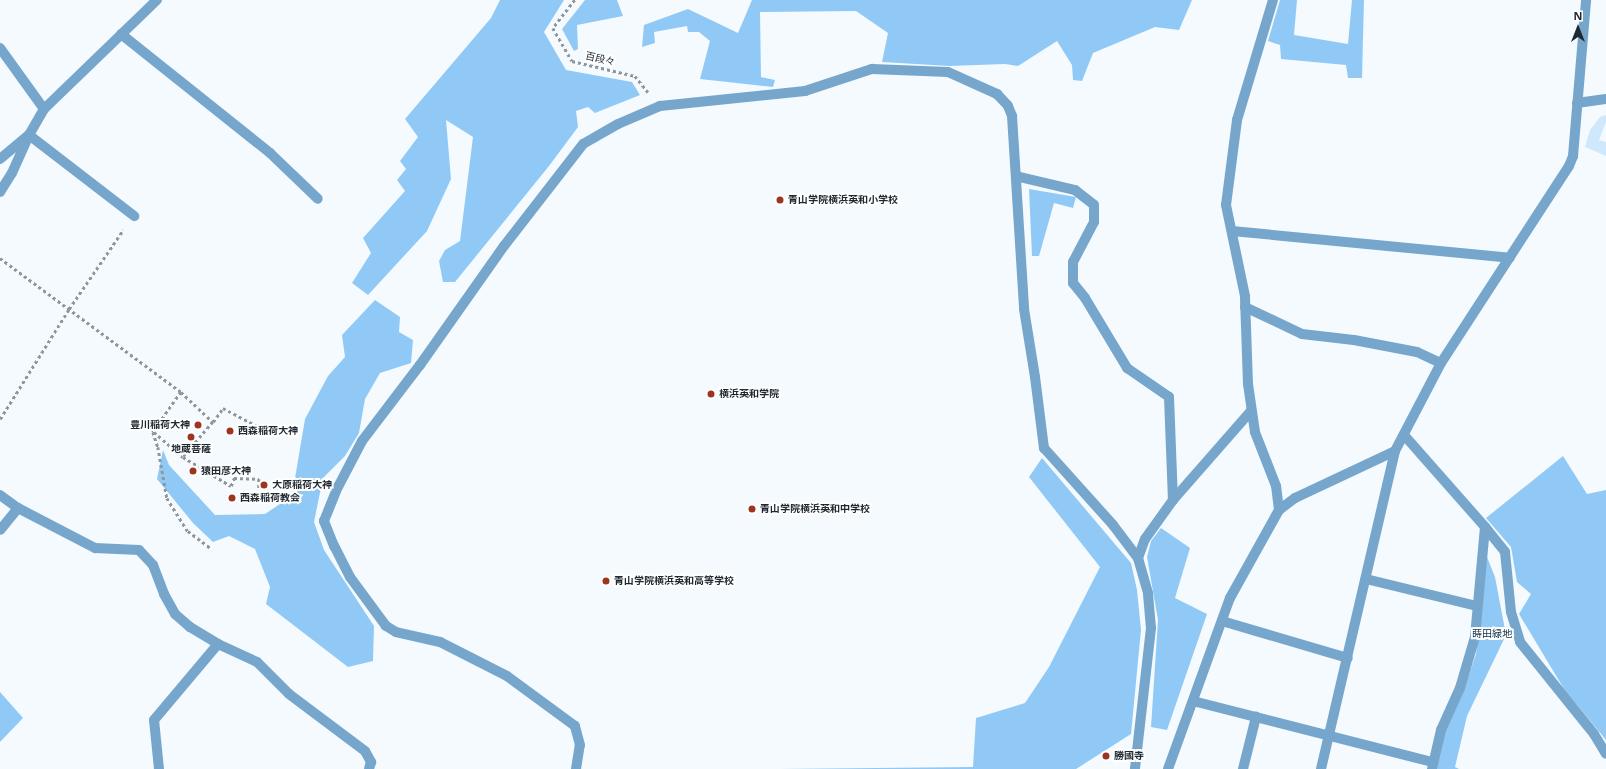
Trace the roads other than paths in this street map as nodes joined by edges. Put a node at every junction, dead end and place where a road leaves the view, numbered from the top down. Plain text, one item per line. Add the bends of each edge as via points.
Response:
1 (157, 0) edge
2 (1273, 0) edge
3 (1586, 0) edge
4 (121, 34) junction
5 (0, 48) edge
6 (1606, 99) edge
7 (1577, 104) junction
8 (44, 109) junction
9 (28, 135) junction
10 (0, 159) edge
11 (1016, 176) junction
12 (0, 192) edge
13 (318, 199) dead end
14 (134, 216) road end
15 (1232, 231) junction
16 (1510, 258) junction
17 (1245, 307) junction
18 (1441, 363) junction
19 (1252, 411) junction
20 (1404, 434) junction
21 (1395, 451) junction
22 (0, 495) edge
23 (1173, 500) junction
24 (18, 508) junction
25 (1279, 510) junction
26 (1485, 527) junction
27 (0, 530) edge
28 (1138, 558) junction
29 (1366, 579) junction
30 (1478, 606) junction
31 (1222, 621) junction
32 (218, 644) junction
33 (1348, 658) junction
34 (1193, 701) junction
35 (1256, 717) junction
36 (1329, 736) junction
37 (1606, 754) edge
38 (1432, 766) edge
39 (159, 769) edge
40 (369, 769) edge
41 (576, 769) edge
42 (1135, 769) edge
43 (1168, 769) edge
44 (1243, 769) edge
45 (1321, 769) edge

1 - 4 street
2 - 15 street via 1237,120 1226,205
3 - 7 street
4 - 8 street
4 - 13 street via 270,153
5 - 8 street
6 - 7 street
7 - 16 street via 1573,156 1569,166
8 - 9 street
9 - 10 street
9 - 12 street via 12,173
9 - 14 street
11 - 23 street via 1075,190 1094,205 1094,222 1073,262 1073,283 1085,298 1127,368 1169,397
11 - 28 street via 1024,309 1044,448 1113,525
11 - 41 street via 1012,116 1008,106 997,94 948,72 872,69 805,91 660,106 618,124 583,144 504,246 420,365 362,441 324,521 350,577 386,626 396,632 440,642 507,676 575,726 580,745
15 - 16 street
15 - 17 street
16 - 18 street
17 - 18 street via 1302,334 1354,340 1417,352
17 - 19 street via 1248,384
18 - 20 street
19 - 23 street
19 - 25 street via 1255,432 1276,486
20 - 21 street
20 - 26 street
21 - 25 street via 1295,498
21 - 29 street
22 - 24 street
23 - 28 street via 1145,540
24 - 27 street
24 - 32 street via 95,548 139,550 153,565 175,614 190,627
25 - 31 street via 1230,598
26 - 30 street
26 - 37 street via 1505,552 1510,612 1520,642 1594,734
28 - 42 street via 1148,594 1151,628
29 - 30 street
29 - 33 street
30 - 38 street via 1474,637 1460,688 1441,730
31 - 33 street
31 - 34 street
32 - 39 street via 154,720
32 - 40 street via 256,662 289,694 365,751 371,762
33 - 36 street
34 - 35 street
34 - 43 street
35 - 36 street
35 - 44 street
36 - 38 street
36 - 45 street

